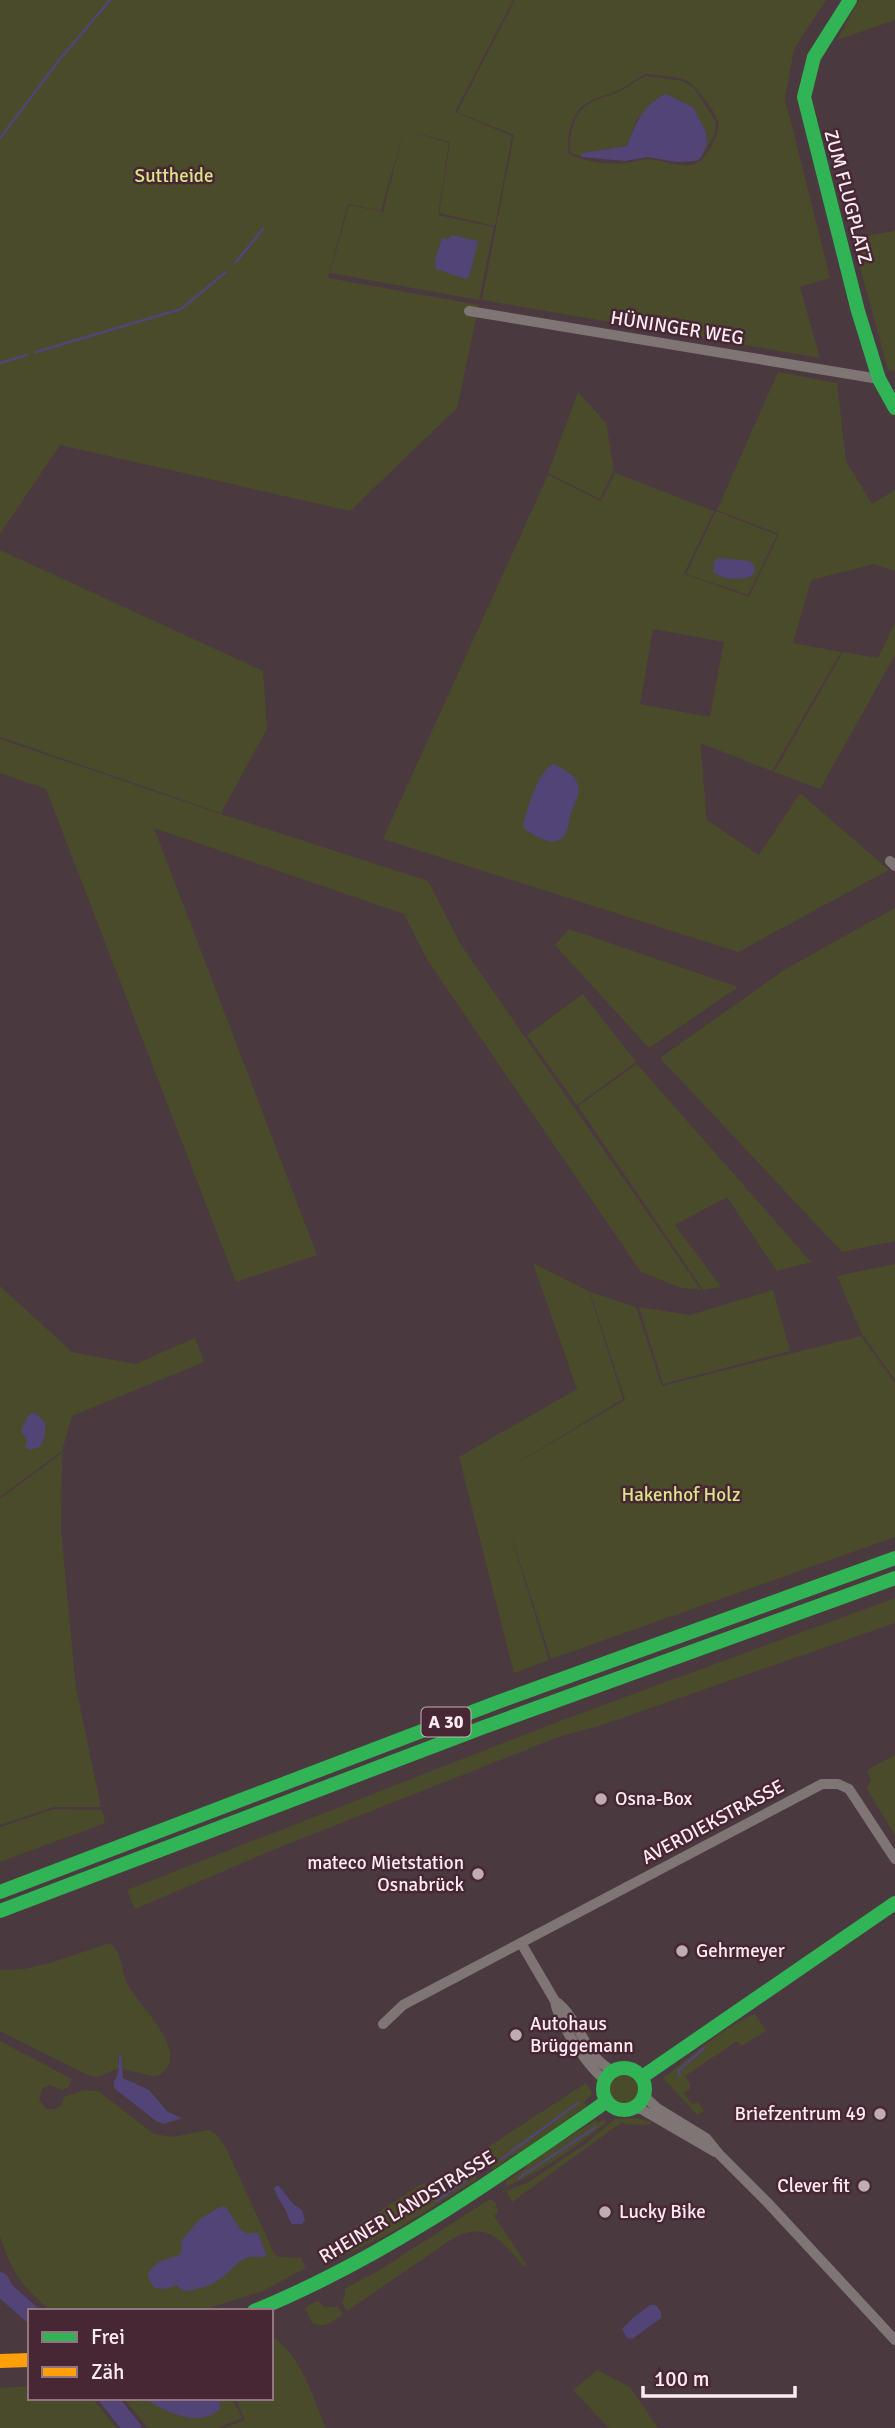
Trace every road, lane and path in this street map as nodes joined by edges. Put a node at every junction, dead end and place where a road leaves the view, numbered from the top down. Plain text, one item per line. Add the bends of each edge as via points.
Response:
1 (850, 0) edge
2 (469, 311) dead end
3 (879, 379) junction
4 (895, 408) edge
5 (895, 1558) edge
6 (895, 1578) edge
7 (895, 1858) edge
8 (0, 1892) edge
9 (895, 1903) edge
10 (0, 1911) edge
11 (521, 1943) junction
12 (383, 2024) dead end
13 (610, 2076) junction
14 (642, 2077) junction
15 (644, 2096) junction
16 (607, 2101) junction
17 (633, 2108) junction
18 (719, 2154) junction
19 (259, 2309) edge
20 (895, 2340) edge
21 (28, 2360) edge
22 (0, 2361) edge

1 - 3 main road, ZUM FLUGPLATZ via 814,57 804,97
2 - 3 street, HÜNINGER WEG
3 - 4 main road, ZUM FLUGPLATZ
5 - 8 main road, A 30 via 498,1702
6 - 10 main road, A 30 via 484,1727
7 - 11 street, AVERDIEKSTRASSE via 849,1789 822,1784
9 - 14 main road
11 - 12 street, AVERDIEKSTRASSE via 403,2005
11 - 13 street via 555,2001 565,2008
13 - 14 main road via 626,2068
13 - 16 main road via 603,2091
14 - 15 main road
15 - 17 main road
15 - 18 street via 706,2138
16 - 17 main road via 619,2109
16 - 19 main road, RHEINER LANDSTRASSE via 415,2229
17 - 18 street
18 - 20 street
21 - 22 main road

